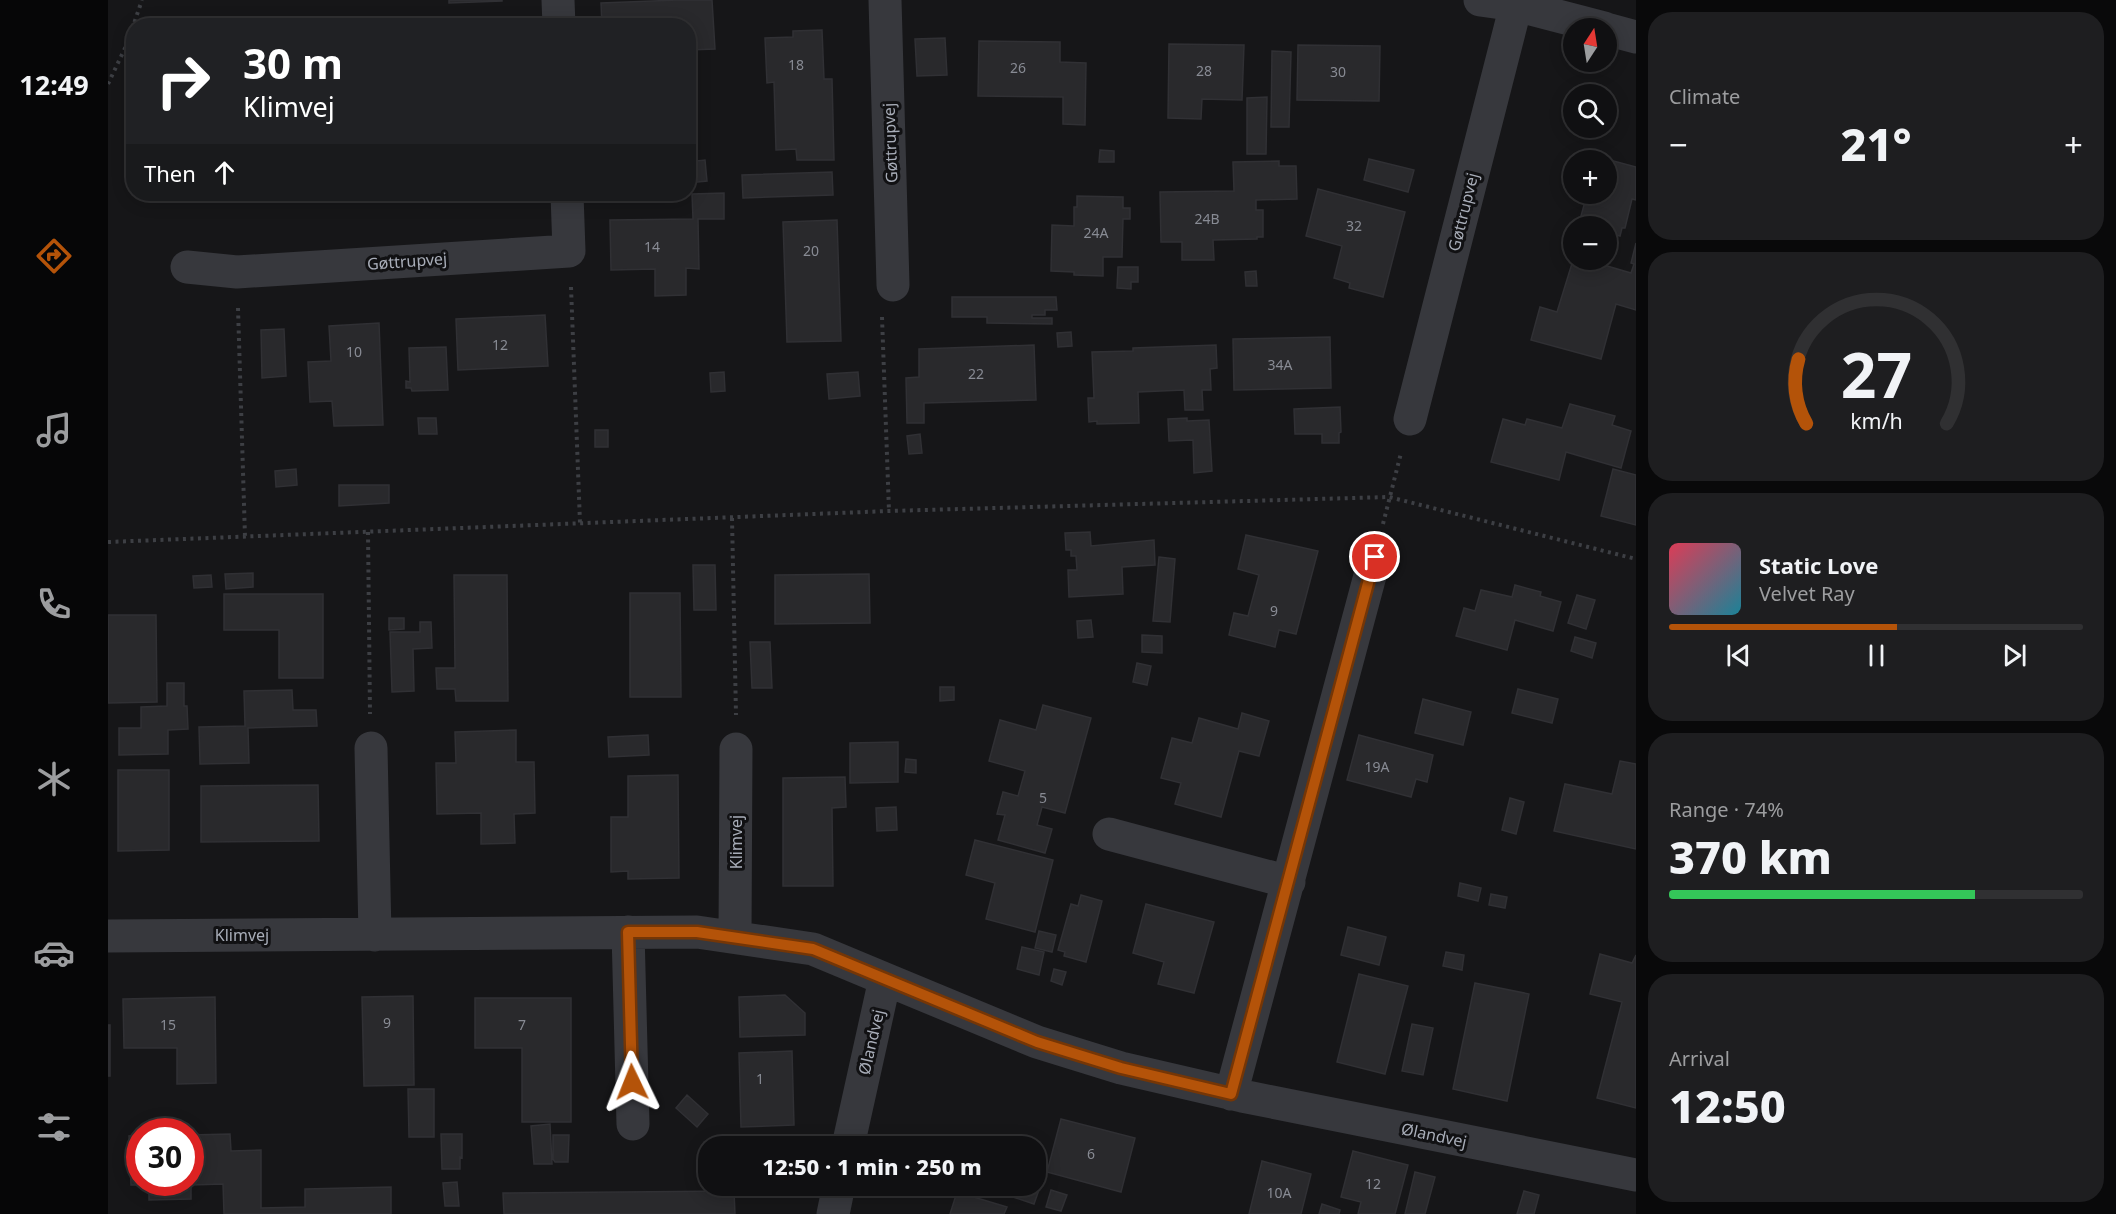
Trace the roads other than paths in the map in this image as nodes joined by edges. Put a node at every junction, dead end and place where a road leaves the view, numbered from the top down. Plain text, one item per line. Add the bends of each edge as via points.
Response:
1 (558, 0) edge
2 (885, 0) edge
3 (1480, 0) edge
4 (1516, 5) junction
5 (559, 18) edge
6 (1564, 18) edge
7 (1617, 32) edge
8 (1636, 37) edge
9 (567, 201) edge
10 (187, 267) dead end
11 (893, 285) road end
12 (1410, 419) road end
13 (1375, 557) road end
14 (371, 748) road end
15 (736, 749) road end
16 (1109, 834) dead end
17 (1289, 882) junction
18 (628, 932) junction
19 (375, 935) junction
20 (108, 936) edge
21 (735, 936) junction
22 (885, 979) junction
23 (1231, 1094) junction
24 (633, 1124) dead end
25 (850, 1136) edge
26 (1636, 1175) edge
27 (837, 1196) edge
28 (833, 1214) edge

1 - 5 street
2 - 11 street, Gøttrupvej
3 - 4 street
4 - 6 street
4 - 12 street, Gøttrupvej
7 - 8 street
9 - 10 street, Gøttrupvej via 569,251 237,272
13 - 17 street
14 - 19 street
15 - 21 street, Klimvej
16 - 17 street
17 - 23 street
18 - 19 street, Klimvej
18 - 21 street, Klimvej
18 - 24 street
19 - 20 street, Klimvej
21 - 22 street, Klimvej via 813,949
22 - 23 street, Ølandvej via 1037,1042 1121,1068
22 - 25 street, Ølandvej
23 - 26 street, Ølandvej
27 - 28 street

